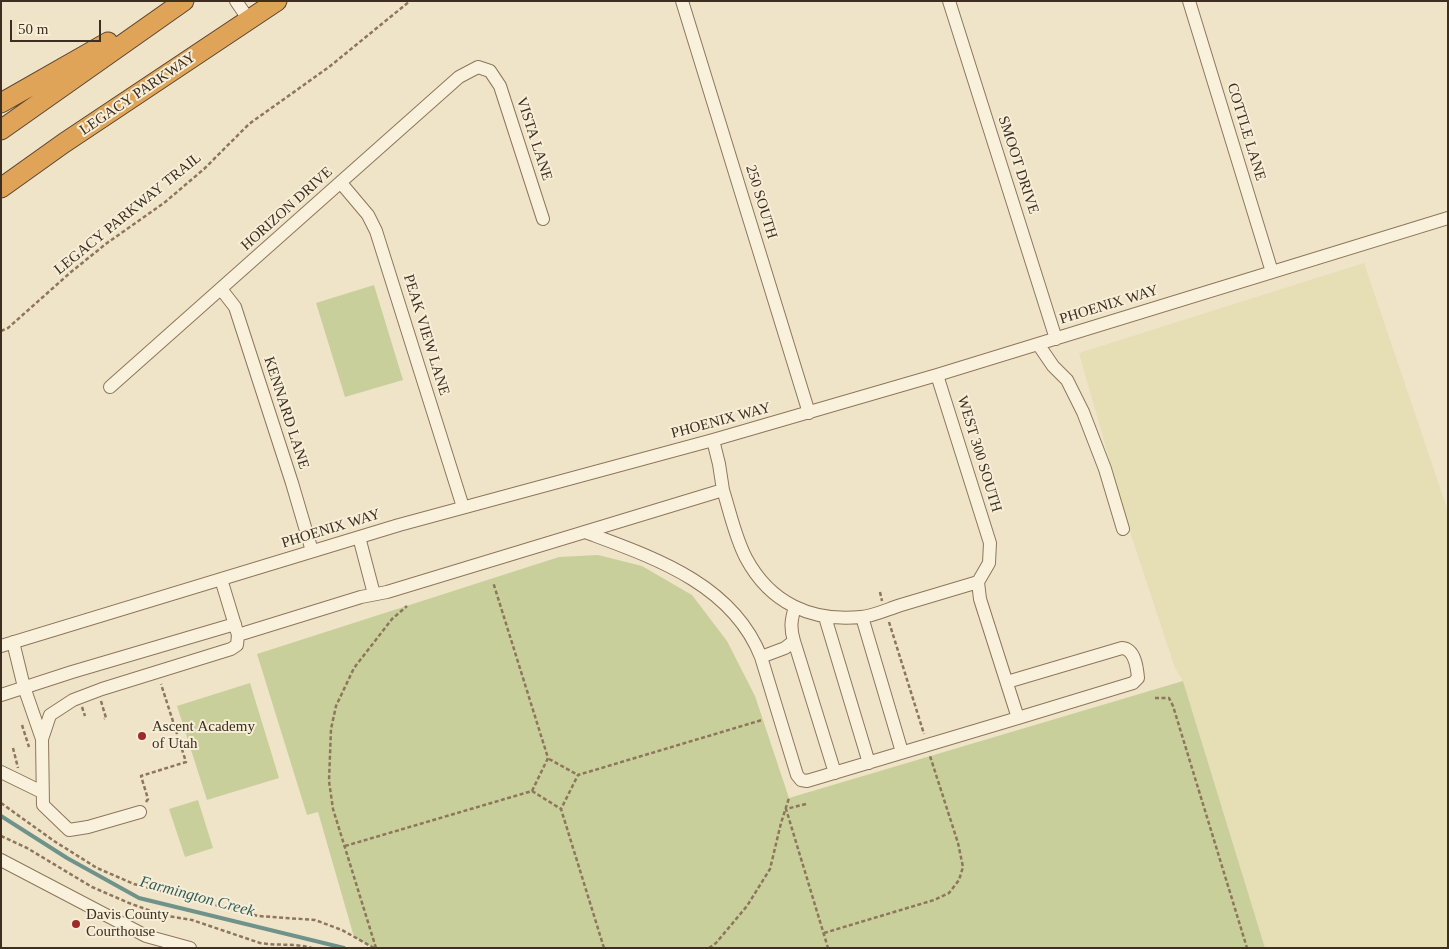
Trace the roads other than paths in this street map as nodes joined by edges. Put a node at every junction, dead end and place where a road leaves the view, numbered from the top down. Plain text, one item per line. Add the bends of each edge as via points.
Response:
1 (179, 1) edge
2 (184, 1) edge
3 (236, 1) edge
4 (277, 1) edge
5 (682, 1) edge
6 (949, 1) edge
7 (1189, 1) edge
8 (249, 20) junction
9 (490, 71) joint
10 (1, 103) edge
11 (1, 130) edge
12 (340, 182) junction
13 (1, 188) edge
14 (1448, 218) edge
15 (543, 219) dead end
16 (1272, 272) junction
17 (221, 289) junction
18 (1056, 339) junction
19 (1038, 344) junction
20 (937, 375) junction
21 (110, 387) dead end
22 (809, 413) junction
23 (713, 440) junction
24 (723, 490) junction
25 (463, 507) junction
26 (1123, 528) dead end
27 (585, 532) junction
28 (358, 537) junction
29 (312, 551) junction
30 (221, 579) junction
31 (978, 582) junction
32 (374, 594) junction
33 (795, 607) junction
34 (825, 617) junction
35 (862, 617) junction
36 (236, 629) junction
37 (794, 641) junction
38 (7, 644) edge
39 (761, 657) junction
40 (1007, 682) junction
41 (24, 687) junction
42 (1, 695) edge
43 (1018, 718) junction
44 (42, 739) junction
45 (902, 752) junction
46 (869, 763) junction
47 (1, 772) edge
48 (834, 773) junction
49 (42, 792) junction
50 (141, 808) road end
51 (1, 860) edge
52 (190, 948) edge

1 - 10 highway
2 - 11 highway
3 - 8 street
4 - 8 highway, LEGACY PARKWAY
5 - 22 street, 250 SOUTH
6 - 18 street, SMOOT DRIVE
7 - 16 street, COTTLE LANE
8 - 13 highway, LEGACY PARKWAY
9 - 12 street, HORIZON DRIVE via 478,67 459,77
9 - 15 street, VISTA LANE via 500,86
12 - 17 street, HORIZON DRIVE
12 - 25 street, PEAK VIEW LANE via 368,215 376,231
14 - 16 street, PHOENIX WAY
16 - 18 street, PHOENIX WAY
17 - 21 street, HORIZON DRIVE
17 - 29 street, KENNARD LANE via 235,307
18 - 19 street, PHOENIX WAY
19 - 20 street, PHOENIX WAY
19 - 26 street via 1067,380 1083,412
20 - 22 street, PHOENIX WAY
20 - 31 street, WEST 300 SOUTH via 990,543 990,563
22 - 23 street, PHOENIX WAY
23 - 24 street
23 - 25 street, PHOENIX WAY
24 - 27 street
24 - 33 street via 746,558 766,586
25 - 28 street, PHOENIX WAY
27 - 32 street
27 - 39 street via 690,576 708,589 740,622
28 - 29 street, PHOENIX WAY
28 - 32 street
29 - 30 street, PHOENIX WAY
30 - 36 street
30 - 38 street, PHOENIX WAY
31 - 35 street
31 - 40 street via 980,599
32 - 36 street
33 - 34 street
33 - 37 street via 791,620
34 - 35 street
34 - 46 street
35 - 45 street
36 - 41 street
36 - 44 street via 237,645 231,649 73,700 50,714
37 - 39 street
37 - 48 street
38 - 41 street
39 - 48 street via 797,775 807,781
40 - 43 street
40 - 43 street via 1122,648 1132,652 1138,678 1133,683
41 - 42 street
41 - 44 street
43 - 45 street
44 - 49 street
45 - 46 street
46 - 48 street
47 - 49 street
49 - 50 street via 43,805 68,830 88,827
51 - 52 street via 146,936

